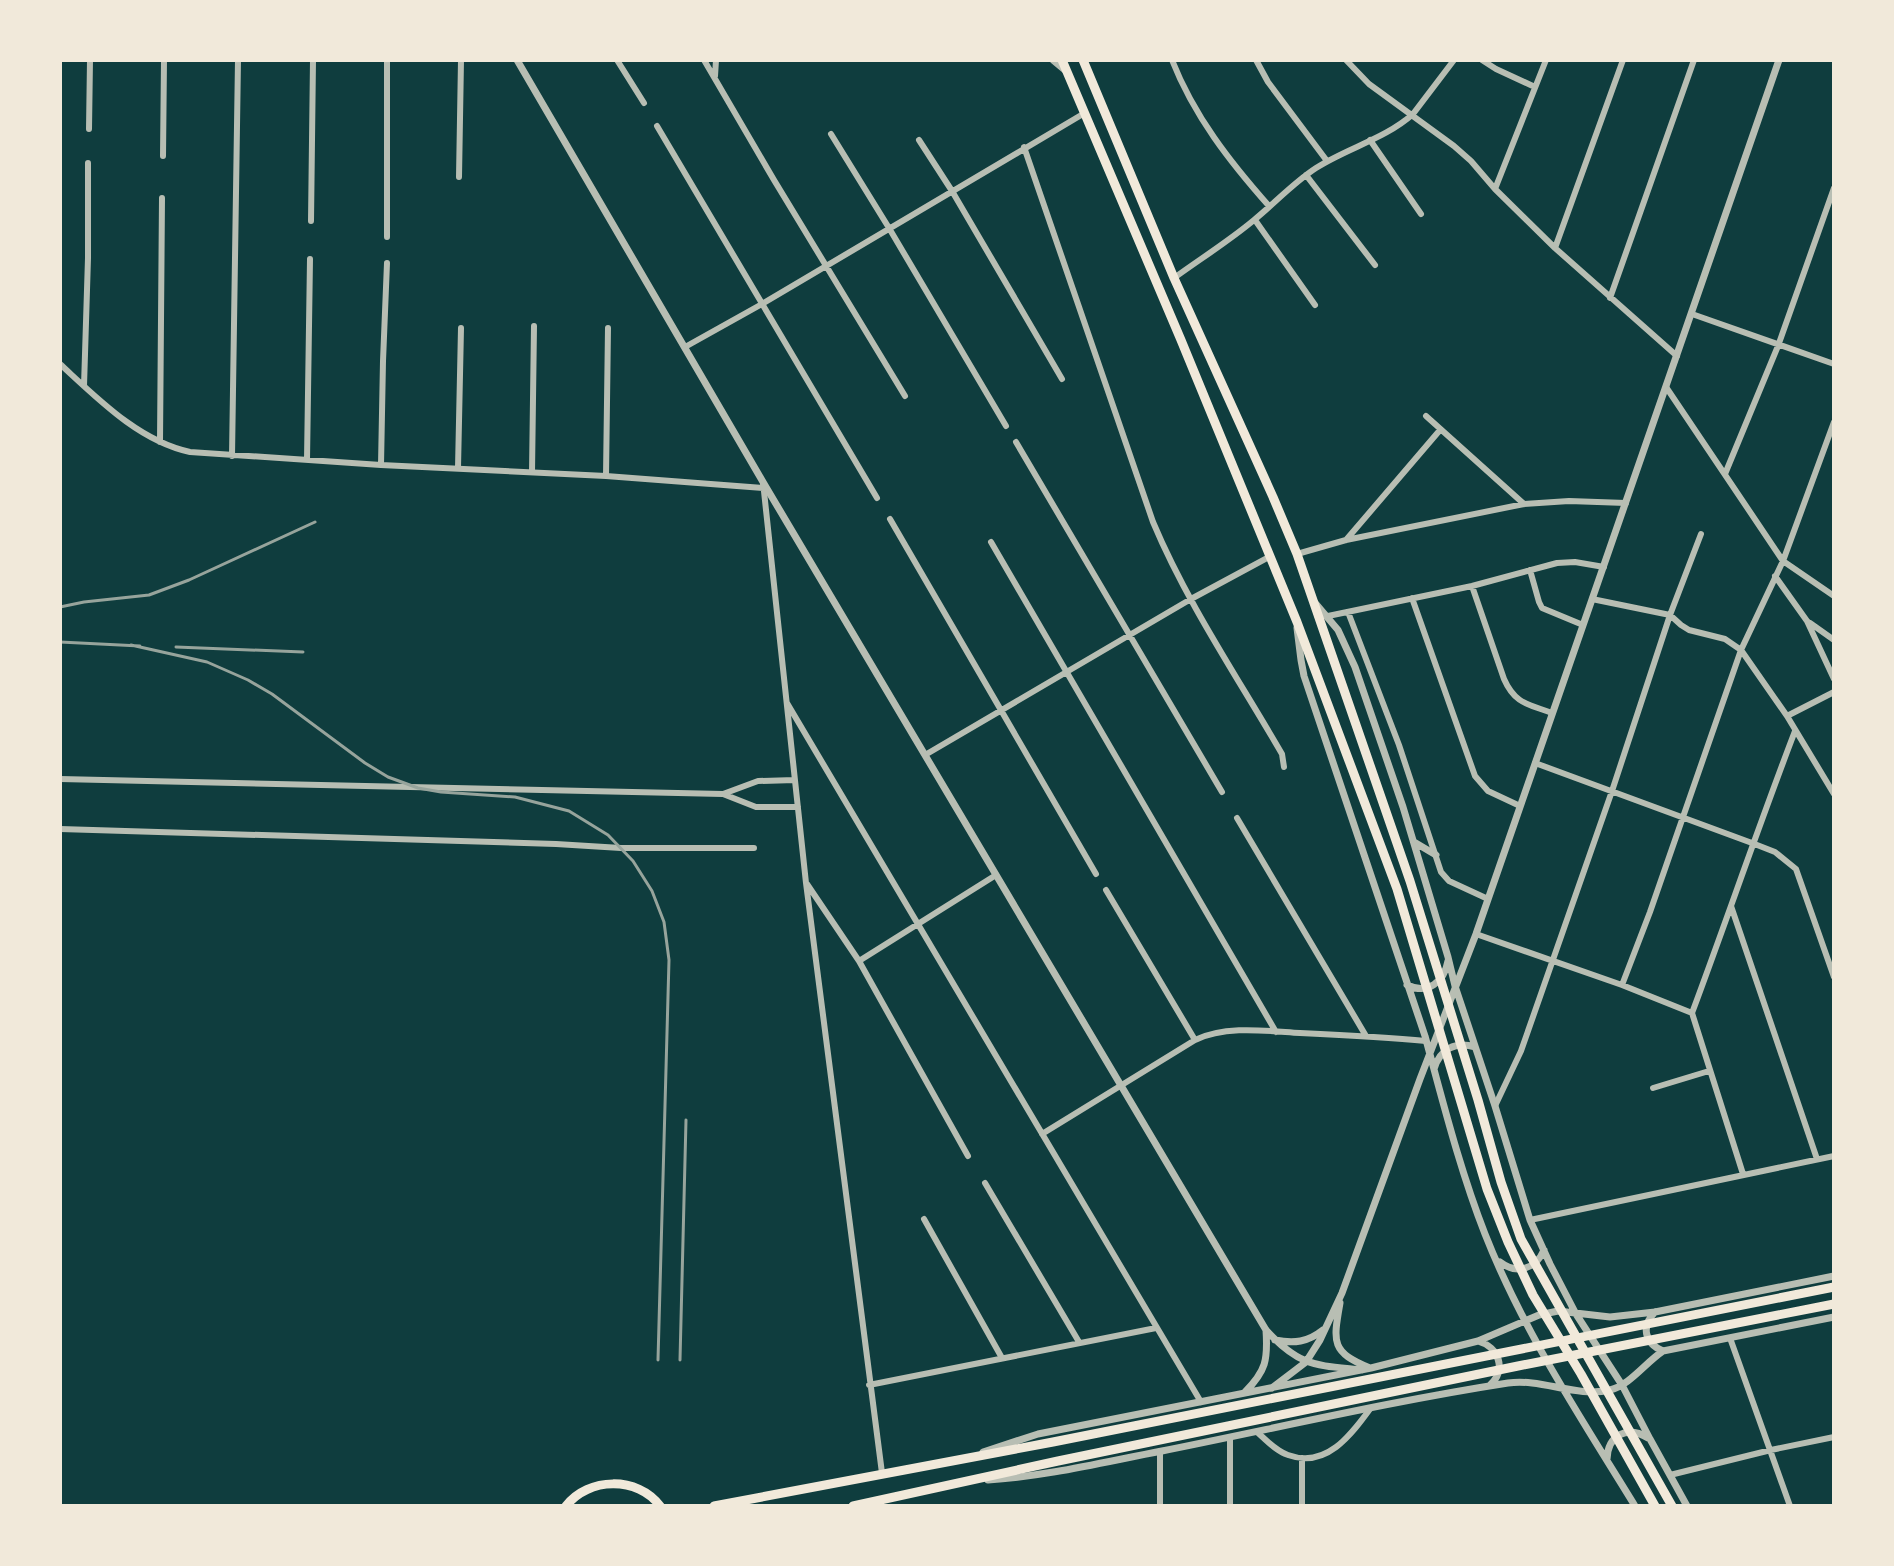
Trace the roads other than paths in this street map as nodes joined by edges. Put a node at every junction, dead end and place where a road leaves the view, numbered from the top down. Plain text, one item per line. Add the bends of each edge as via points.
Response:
1 (90, 60) edge
2 (164, 60) edge
3 (238, 60) edge
4 (313, 60) edge
5 (387, 60) edge
6 (461, 60) edge
7 (517, 60) edge
8 (617, 60) edge
9 (704, 60) edge
10 (716, 60) edge
11 (1053, 60) edge
12 (1083, 60) edge
13 (1172, 60) edge
14 (1256, 60) edge
15 (1346, 60) edge
16 (1454, 60) edge
17 (1482, 60) edge
18 (1546, 60) edge
19 (1623, 60) edge
20 (1694, 60) edge
21 (1779, 60) edge
22 (1063, 65) edge
23 (715, 79) junction
24 (1535, 87) junction
25 (644, 103) dead end
26 (1083, 114) junction
27 (1413, 114) junction
28 (657, 126) dead end
29 (89, 129) dead end
30 (831, 134) dead end
31 (919, 140) dead end
32 (1370, 140) junction
33 (1024, 147) junction
34 (163, 156) dead end
35 (1327, 161) junction
36 (88, 163) dead end
37 (1306, 175) junction
38 (459, 177) dead end
39 (1834, 188) edge
40 (1495, 189) junction
41 (952, 191) junction
42 (162, 198) dead end
43 (1269, 206) junction
44 (1421, 214) dead end
45 (1255, 220) junction
46 (311, 221) dead end
47 (889, 228) junction
48 (387, 237) dead end
49 (1555, 248) junction
50 (310, 259) dead end
51 (387, 263) dead end
52 (1375, 265) dead end
53 (825, 266) junction
54 (1174, 278) junction
55 (1610, 298) junction
56 (762, 304) junction
57 (1315, 305) dead end
58 (1692, 314) junction
59 (534, 326) dead end
60 (461, 328) dead end
61 (608, 328) dead end
62 (1778, 346) junction
63 (685, 347) junction
64 (1677, 356) junction
65 (60, 364) edge
66 (1834, 364) edge
67 (1062, 379) dead end
68 (84, 386) junction
69 (1666, 387) junction
70 (905, 396) dead end
71 (1426, 416) dead end
72 (1834, 422) edge
73 (1006, 426) dead end
74 (1440, 430) junction
75 (160, 442) junction
76 (1016, 442) dead end
77 (232, 456) junction
78 (307, 460) junction
79 (381, 465) junction
80 (458, 468) junction
81 (532, 472) junction
82 (1725, 474) junction
83 (606, 476) junction
84 (763, 485) junction
85 (877, 498) dead end
86 (1626, 503) junction
87 (1524, 504) junction
88 (890, 519) dead end
89 (1701, 534) dead end
90 (1346, 540) junction
91 (991, 542) dead end
92 (1297, 554) junction
93 (1271, 556) junction
94 (1783, 561) junction
95 (1604, 567) junction
96 (1530, 570) junction
97 (1775, 576) junction
98 (1472, 586) junction
99 (1834, 596) edge
100 (1412, 598) junction
101 (1191, 599) junction
102 (1592, 599) junction
103 (1314, 602) junction
104 (1348, 612) junction
105 (1670, 615) junction
106 (1328, 616) junction
107 (1807, 621) junction
108 (1297, 622) junction
109 (1583, 625) junction
110 (1130, 635) junction
111 (1834, 640) edge
112 (1741, 650) junction
113 (1067, 672) junction
114 (1834, 679) edge
115 (1834, 692) edge
116 (785, 701) junction
117 (1002, 711) junction
118 (1552, 713) junction
119 (1787, 716) junction
120 (1795, 730) junction
121 (925, 755) junction
122 (1535, 763) junction
123 (1284, 767) dead end
124 (60, 779) edge
125 (795, 780) junction
126 (1612, 791) junction
127 (1222, 792) dead end
128 (723, 794) junction
129 (1834, 794) edge
130 (1520, 806) junction
131 (798, 807) junction
132 (1237, 818) dead end
133 (1683, 818) junction
134 (60, 829) edge
135 (1414, 842) junction
136 (1752, 843) junction
137 (754, 848) dead end
138 (1436, 855) junction
139 (1096, 874) dead end
140 (996, 875) junction
141 (806, 883) junction
142 (1106, 890) dead end
143 (1488, 899) junction
144 (1731, 906) junction
145 (918, 924) junction
146 (1476, 934) junction
147 (1448, 957) junction
148 (1552, 960) junction
149 (859, 961) junction
150 (1834, 977) edge
151 (1407, 985) junction
152 (1622, 985) junction
153 (1455, 986) junction
154 (1692, 1013) junction
155 (1276, 1032) junction
156 (1366, 1036) junction
157 (1195, 1040) junction
158 (1426, 1041) junction
159 (1475, 1047) junction
160 (1429, 1055) junction
161 (1433, 1070) junction
162 (1709, 1071) junction
163 (1121, 1085) junction
164 (1653, 1088) dead end
165 (1495, 1106) junction
166 (1042, 1134) junction
167 (968, 1156) dead end
168 (1834, 1156) edge
169 (1817, 1159) junction
170 (1743, 1174) junction
171 (985, 1183) dead end
172 (924, 1219) dead end
173 (1530, 1220) junction
174 (1544, 1250) junction
175 (1496, 1257) junction
176 (1834, 1276) edge
177 (1834, 1287) edge
178 (1342, 1293) junction
179 (1834, 1304) edge
180 (1655, 1312) junction
181 (1576, 1314) junction
182 (1834, 1317) edge
183 (1525, 1321) junction
184 (1156, 1328) junction
185 (1325, 1329) junction
186 (1266, 1330) junction
187 (1730, 1338) junction
188 (1275, 1340) junction
189 (1478, 1341) junction
190 (1079, 1342) junction
191 (1663, 1351) junction
192 (1002, 1358) junction
193 (1306, 1362) junction
194 (1367, 1369) junction
195 (869, 1385) junction
196 (1622, 1385) junction
197 (1489, 1387) junction
198 (1272, 1388) junction
199 (1564, 1388) junction
200 (1243, 1394) junction
201 (1201, 1402) junction
202 (1370, 1409) junction
203 (1257, 1432) junction
204 (1834, 1437) edge
205 (1230, 1438) junction
206 (1650, 1439) junction
207 (1771, 1450) junction
208 (1160, 1451) junction
209 (966, 1458) junction
210 (1302, 1458) junction
211 (1607, 1460) junction
212 (882, 1473) junction
213 (1670, 1475) junction
214 (970, 1481) junction
215 (870, 1504) edge
216 (566, 1506) edge
217 (660, 1506) edge
218 (714, 1506) edge
219 (853, 1506) edge
220 (1160, 1506) edge
221 (1230, 1506) edge
222 (1302, 1506) edge
223 (1635, 1506) edge
224 (1655, 1506) edge
225 (1672, 1506) edge
226 (1687, 1506) edge
227 (1790, 1506) edge

1 - 29 street
2 - 34 street
3 - 77 street
4 - 46 street
5 - 48 street
6 - 38 street
7 - 63 street
8 - 25 street
9 - 23 street
10 - 23 street
11 - 22 street
12 - 54 main road
13 - 43 street via 1209,130
14 - 35 street
15 - 27 street via 1369,84
16 - 27 street
17 - 24 street
18 - 24 street
19 - 49 street
20 - 55 street
21 - 58 street
22 - 26 main road
23 - 53 street
24 - 40 street
26 - 33 street
26 - 93 main road
27 - 32 street
27 - 40 street via 1471,161
28 - 56 street
30 - 47 street
31 - 41 street
32 - 35 street
32 - 44 street
33 - 41 street
33 - 101 street via 1143,496
35 - 37 street
36 - 68 street
37 - 43 street
37 - 52 street
39 - 62 street
40 - 49 street
41 - 47 street
41 - 67 street
42 - 75 street
43 - 45 street
45 - 54 street
45 - 57 street
47 - 53 street
47 - 73 street
49 - 55 street
50 - 78 street
51 - 79 street
53 - 56 street
53 - 70 street
54 - 92 main road
55 - 64 street
56 - 63 street
56 - 85 street
58 - 62 street
58 - 64 street
59 - 81 street
60 - 80 street
61 - 83 street
62 - 66 street
62 - 82 street
63 - 84 street
64 - 69 street
65 - 68 street
68 - 75 street
69 - 82 street
69 - 86 street
71 - 74 street
72 - 94 street
74 - 87 street
74 - 90 street
75 - 77 street via 190,452
76 - 110 street
77 - 78 street
78 - 79 street
79 - 80 street
80 - 81 street
81 - 83 street
82 - 94 street
83 - 84 street
84 - 116 street
84 - 121 street
86 - 87 street
86 - 95 street
87 - 90 street
88 - 117 street
89 - 105 street
90 - 92 street
91 - 113 street
92 - 103 main road
93 - 101 street
93 - 108 main road
94 - 97 street
94 - 99 street
95 - 96 street via 1567,562
95 - 102 street
96 - 98 street
96 - 109 street via 1542,608
97 - 107 street
97 - 112 street
98 - 100 street
98 - 118 street via 1510,692
100 - 104 street
100 - 130 street via 1475,776 1488,791
101 - 110 street
101 - 123 street via 1282,754
102 - 105 street
102 - 109 street
103 - 106 street
103 - 225 main road via 1410,881 1521,1239
104 - 106 street
104 - 138 street
105 - 112 street via 1689,630 1725,639
105 - 126 street
106 - 135 street via 1355,667
107 - 111 street
107 - 114 street
108 - 151 street via 1304,676
108 - 224 main road via 1397,889 1501,1226 1533,1295
109 - 118 street
110 - 113 street
110 - 127 street
112 - 119 street
112 - 133 street
113 - 117 street
113 - 155 street
115 - 119 street
116 - 125 street
116 - 145 street
117 - 121 street
117 - 139 street
118 - 122 street
119 - 120 street
120 - 129 street
120 - 136 street
121 - 140 street
122 - 126 street
122 - 130 street
124 - 128 street
125 - 128 street via 758,781
125 - 131 street
126 - 133 street
126 - 148 street
128 - 131 street via 756,807
130 - 143 street
131 - 141 street
132 - 156 street
133 - 136 street
133 - 152 street
134 - 137 street
135 - 138 street
135 - 147 street
136 - 144 street
136 - 150 street via 1796,869
138 - 143 street via 1446,879
140 - 145 street
140 - 163 street
141 - 149 street
141 - 195 street
142 - 157 street
143 - 146 street
144 - 154 street
144 - 169 street
145 - 149 street
145 - 166 street
146 - 148 street
146 - 153 street
147 - 151 street via 1443,977 1433,986
147 - 153 street
148 - 152 street
148 - 165 street via 1521,1051
149 - 167 street
151 - 158 street
152 - 154 street
153 - 159 street
153 - 160 street
154 - 162 street
155 - 156 street
155 - 157 street via 1216,1032
156 - 158 street
157 - 163 street
158 - 160 street
159 - 161 street via 1447,1049
159 - 165 street
160 - 161 street
160 - 178 street
161 - 175 street
162 - 164 street
162 - 170 street
163 - 166 street
163 - 186 street
165 - 173 street
166 - 184 street
168 - 169 street
169 - 170 street
170 - 173 street
171 - 190 street
172 - 192 street
173 - 174 street
174 - 175 street via 1522,1269 1510,1269
174 - 181 street
175 - 183 street
176 - 180 street
177 - 209 main road
178 - 185 street
178 - 194 street via 1337,1346
179 - 214 main road
180 - 181 street
180 - 191 street via 1647,1323 1647,1337
181 - 183 street via 1550,1312
181 - 196 street
182 - 187 street
183 - 189 street
183 - 199 street
184 - 190 street
184 - 201 street
185 - 188 street via 1302,1342
185 - 193 street
186 - 188 street
186 - 200 street via 1265,1366
187 - 191 street
187 - 207 street
188 - 193 street
189 - 194 street
189 - 197 street via 1499,1359 1499,1374
190 - 192 street
191 - 196 street
192 - 195 street
193 - 194 street
193 - 198 street
194 - 198 street
195 - 212 street
196 - 199 street via 1601,1392
196 - 206 street
197 - 199 street via 1535,1382
197 - 202 street
198 - 200 street
199 - 211 street
200 - 201 street
201 - 209 street via 1038,1434
202 - 203 street
202 - 210 street via 1343,1443
203 - 205 street
203 - 210 street via 1287,1455
204 - 207 street
205 - 208 street
205 - 221 street
206 - 211 street via 1639,1433 1621,1434 1611,1442
206 - 213 street
207 - 213 street
207 - 227 street
208 - 214 street via 1034,1476
208 - 220 street
209 - 212 main road
210 - 222 street
211 - 223 street
212 - 218 main road
213 - 226 street
214 - 215 main road
215 - 219 main road
216 - 217 main road via 586,1489 624,1484

